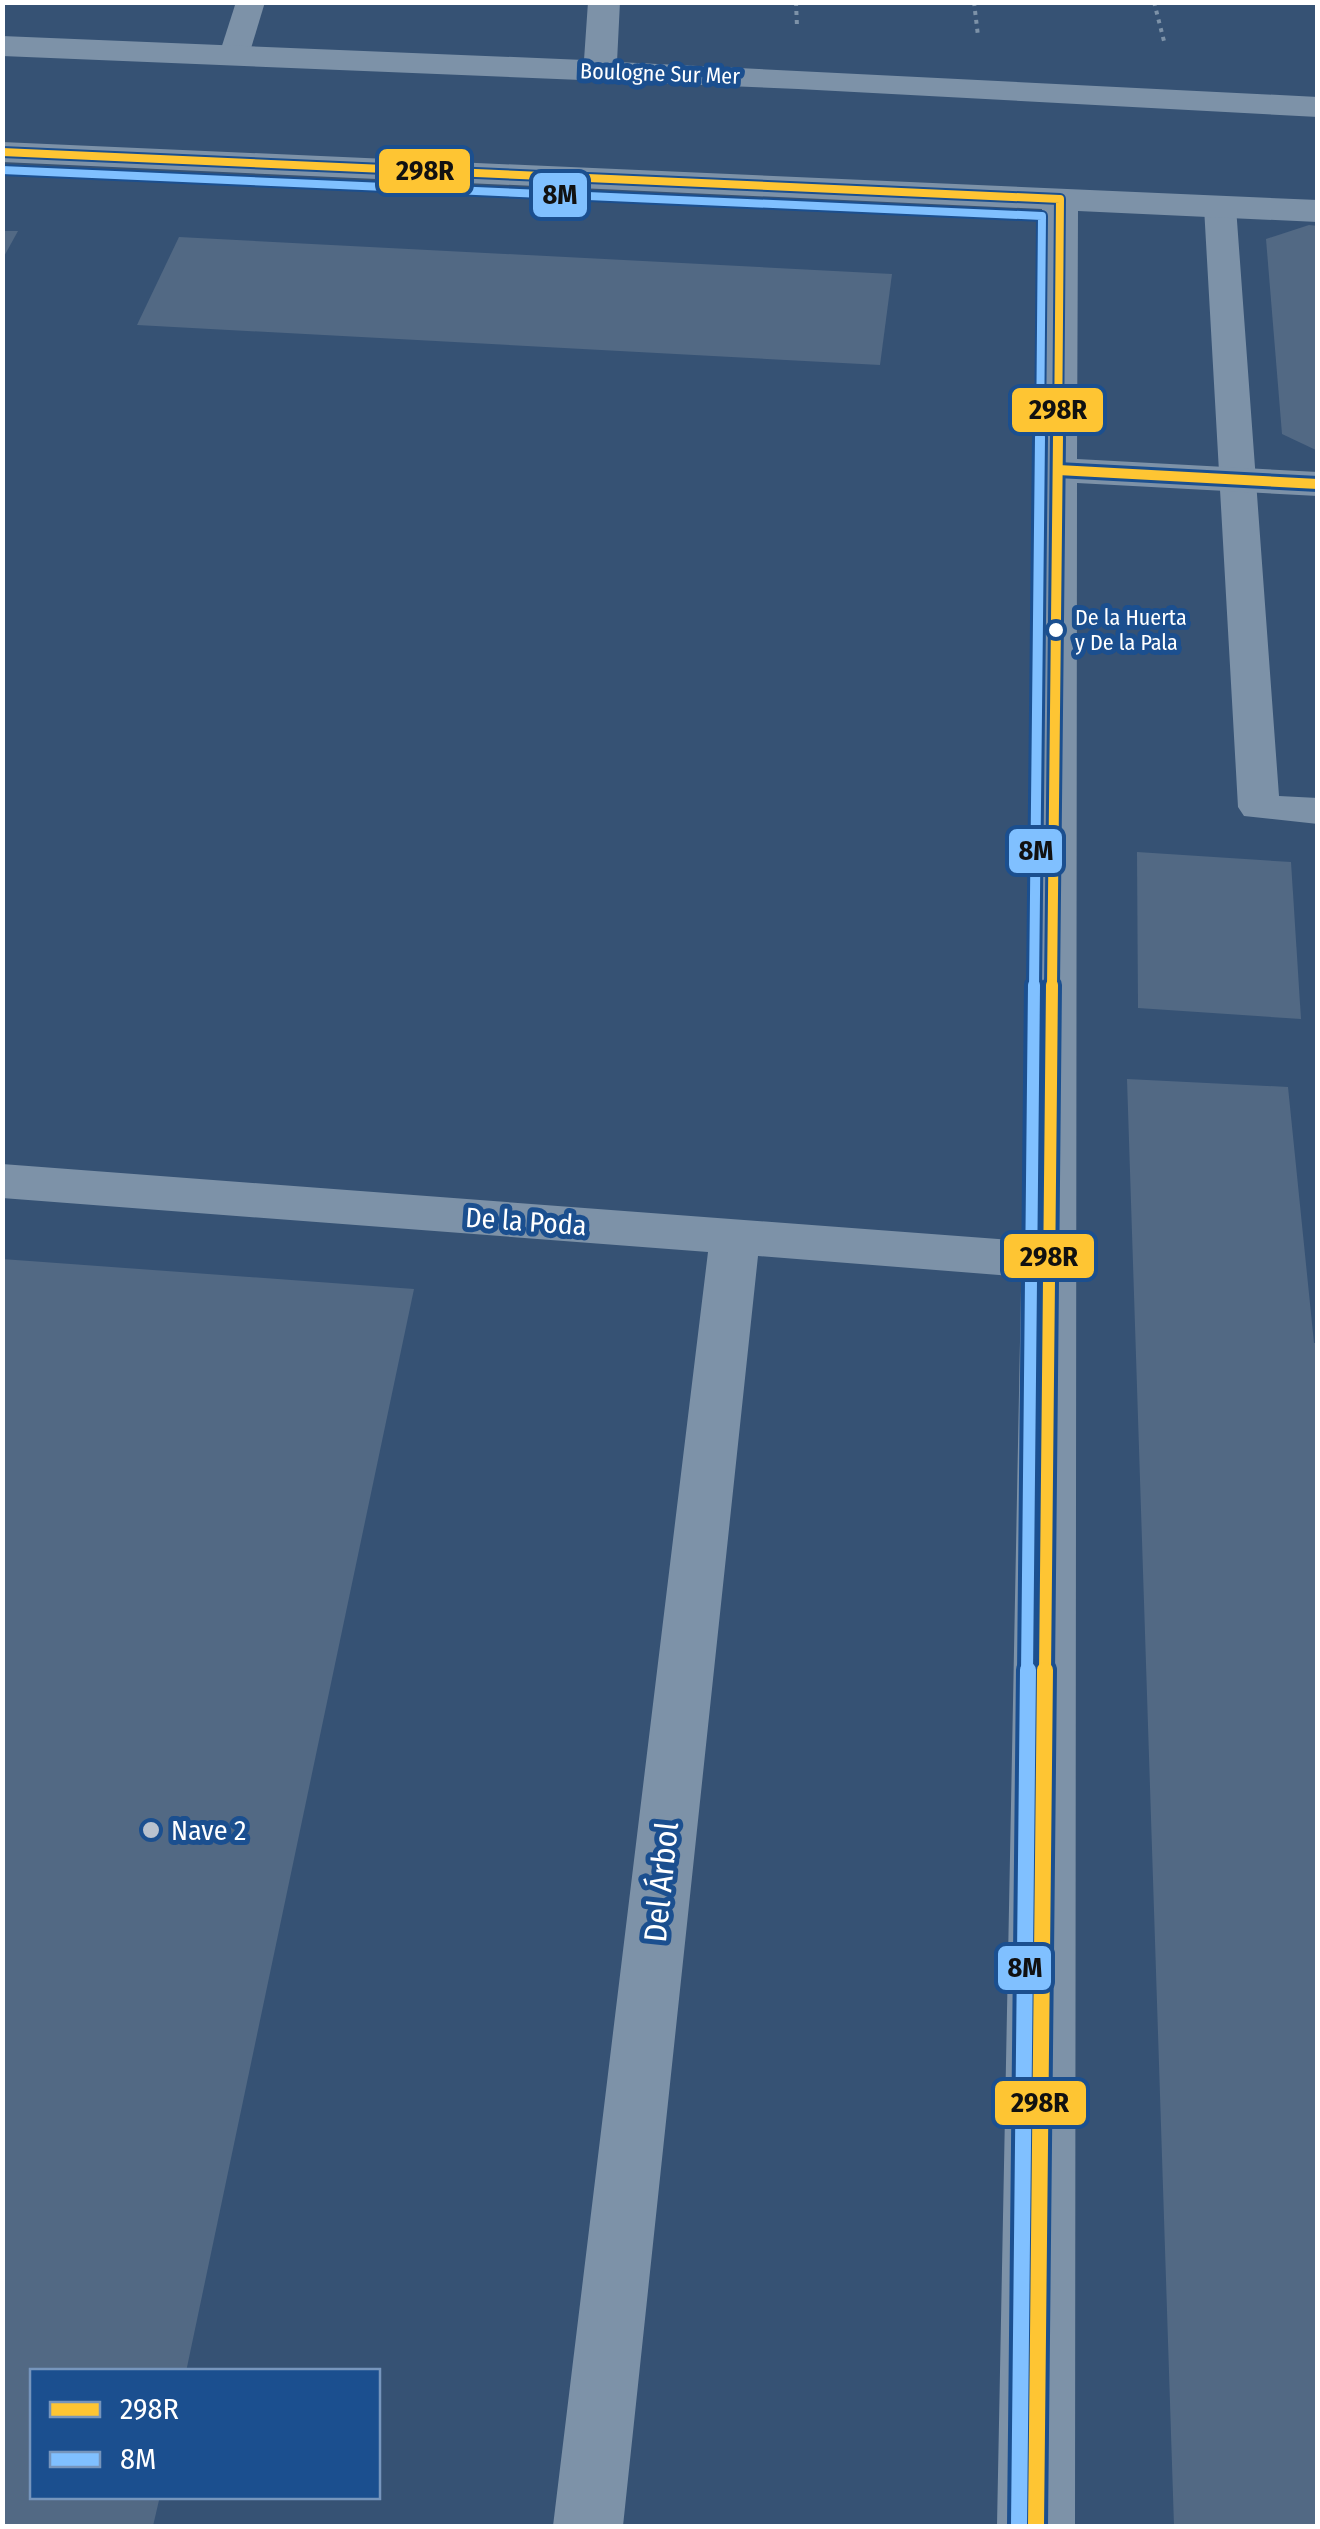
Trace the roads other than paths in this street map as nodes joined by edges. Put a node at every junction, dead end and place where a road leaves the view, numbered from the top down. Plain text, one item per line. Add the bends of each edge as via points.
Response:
1 (252, 2) edge
2 (604, 2) edge
3 (2, 46) edge
4 (234, 56) junction
5 (600, 70) junction
6 (1318, 108) edge
7 (2, 152) edge
8 (1060, 199) junction
9 (1220, 206) junction
10 (1318, 211) edge
11 (1058, 470) junction
12 (1239, 480) junction
13 (1318, 484) edge
14 (1318, 811) edge
15 (2, 1180) edge
16 (734, 1237) junction
17 (1050, 1262) junction
18 (588, 2526) edge
19 (1036, 2526) edge

1 - 4 lane
2 - 5 street
3 - 4 street, Boulogne Sur Mer
4 - 5 street, Boulogne Sur Mer
5 - 6 street, Boulogne Sur Mer
7 - 8 street
8 - 9 street
8 - 11 street
9 - 10 street
9 - 12 lane
11 - 12 street
11 - 17 street
12 - 13 street
12 - 14 lane via 1260,808
15 - 16 lane, De la Poda
16 - 17 lane, De la Poda
16 - 18 lane, Del Árbol
17 - 19 street

